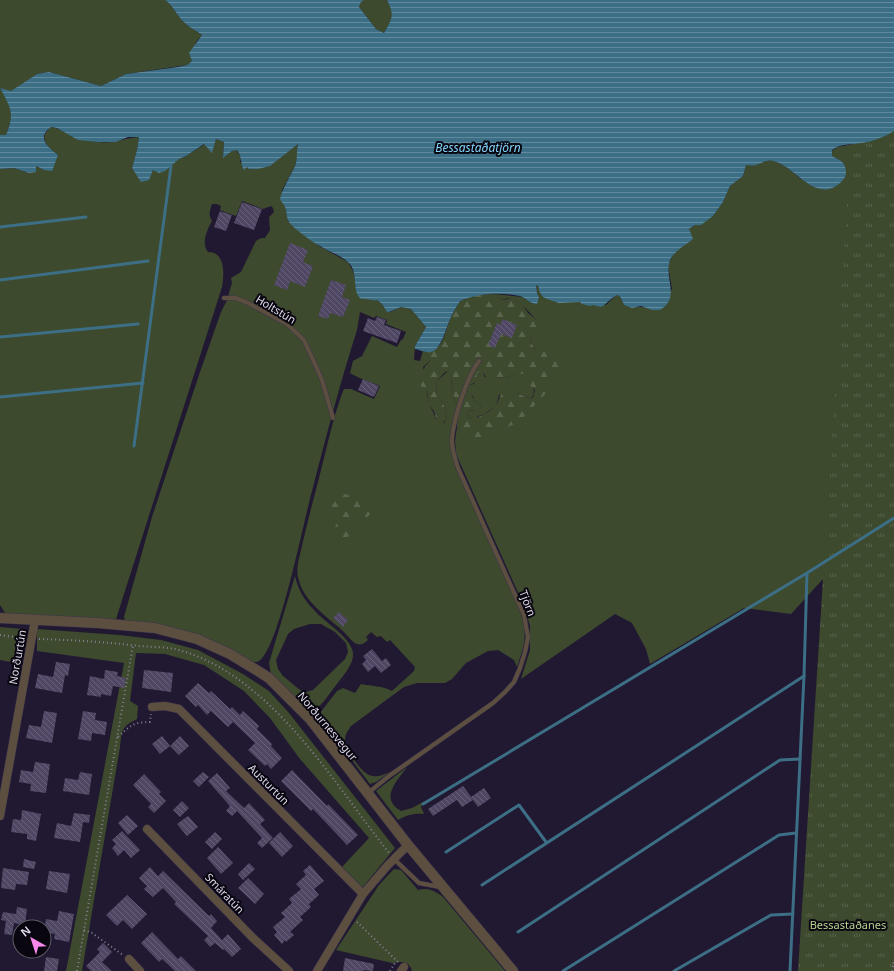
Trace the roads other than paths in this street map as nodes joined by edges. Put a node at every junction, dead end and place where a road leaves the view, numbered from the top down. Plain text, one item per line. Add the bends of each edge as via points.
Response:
1 (224, 298) dead end
2 (479, 361) dead end
3 (333, 418) dead end
4 (0, 618) edge
5 (35, 620) junction
6 (152, 707) road end
7 (367, 794) junction
8 (0, 815) edge
9 (147, 829) dead end
10 (408, 846) junction
11 (394, 859) junction
12 (443, 888) junction
13 (363, 894) junction
14 (129, 959) road end
15 (140, 971) edge
16 (289, 971) edge
17 (317, 971) edge
18 (512, 971) edge

1 - 3 lane, Holtstún via 246,302 287,324 304,340 322,380
2 - 7 lane, Tjörn via 470,376 459,409 452,438 453,453 524,615 528,637 525,652 514,682 493,703
4 - 5 street, Norðurnesvegur
5 - 7 street, Norðurnesvegur via 155,628 198,638 230,654 269,678 301,710
5 - 8 street, Norðurtún
6 - 13 street, Austurtún via 166,706 179,709
7 - 10 street, Norðurnesvegur
9 - 16 street, Smáratún via 253,938
10 - 11 street
10 - 12 street, Norðurnesvegur
11 - 12 lane via 419,883
11 - 13 street
12 - 18 street, Norðurnesvegur
13 - 17 street
14 - 15 street

